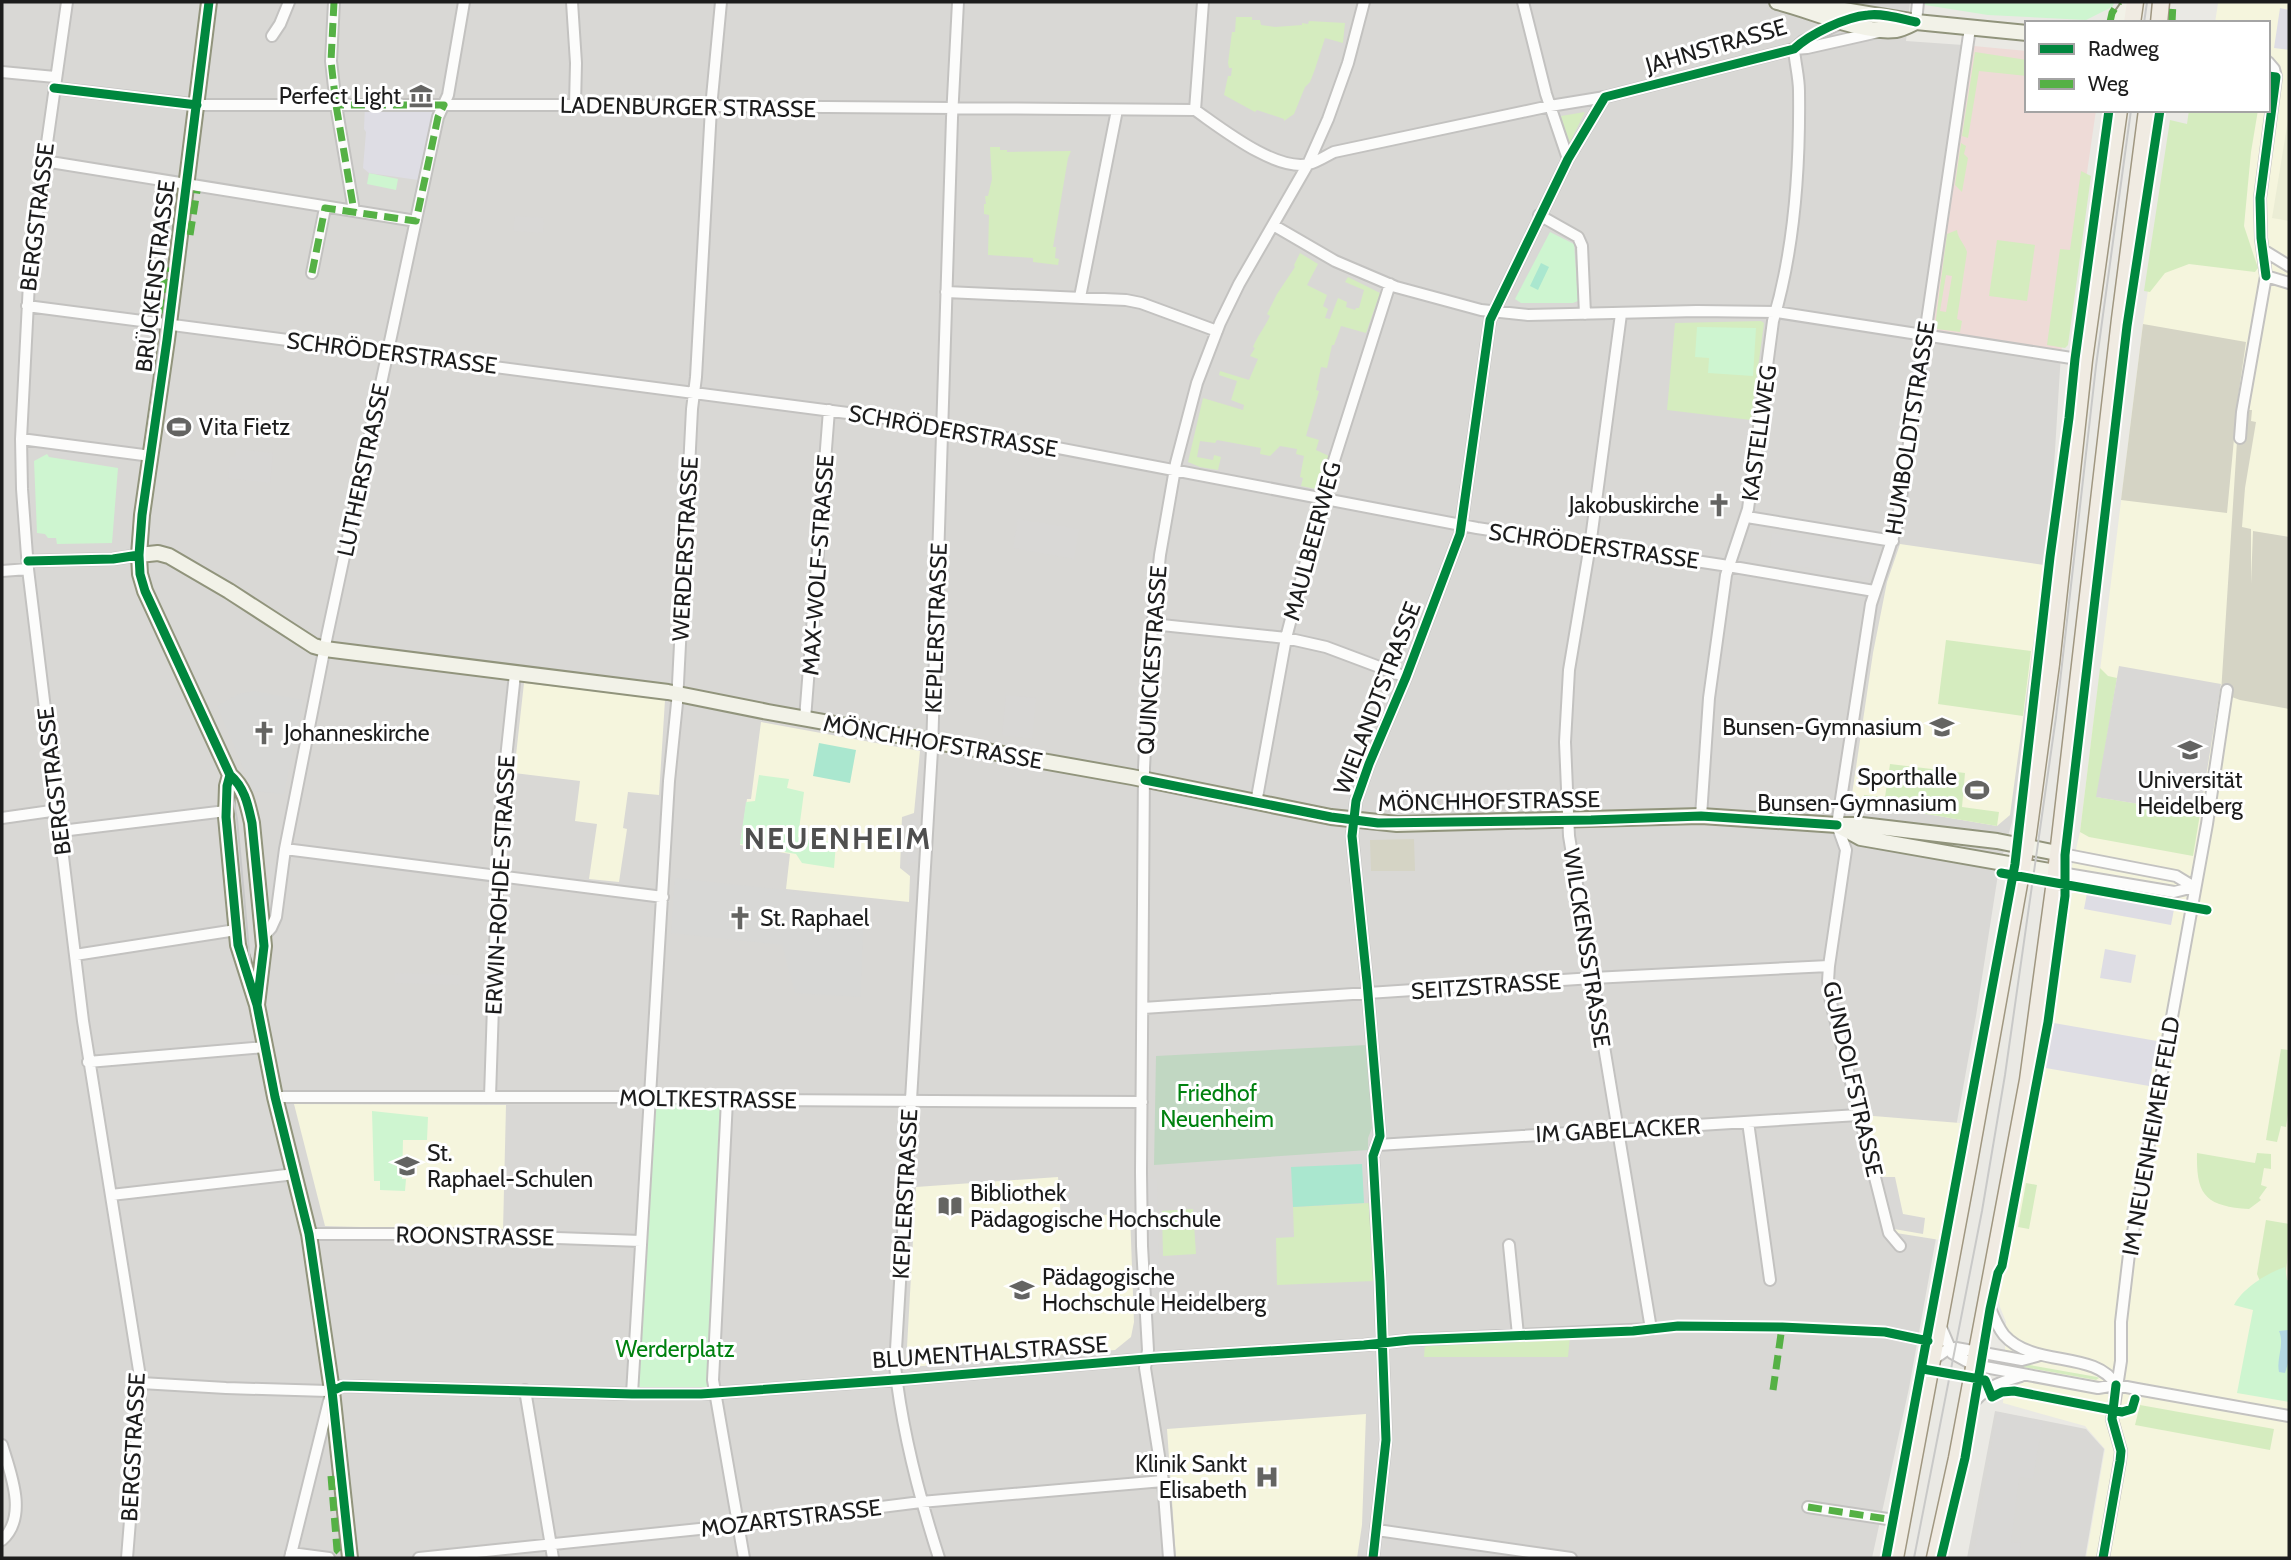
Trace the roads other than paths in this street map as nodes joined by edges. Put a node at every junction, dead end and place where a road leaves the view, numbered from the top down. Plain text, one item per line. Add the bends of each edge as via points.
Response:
1 (66, 2) edge
2 (209, 2) edge
3 (289, 2) edge
4 (334, 2) edge
5 (464, 2) edge
6 (572, 2) edge
7 (720, 2) edge
8 (958, 2) edge
9 (1203, 2) edge
10 (1364, 2) edge
11 (1523, 2) edge
12 (1777, 2) edge
13 (1918, 2) edge
14 (2133, 2) edge
15 (2161, 2) edge
16 (1795, 6) junction
17 (1868, 15) junction
18 (2118, 21) edge
19 (2132, 21) edge
20 (2159, 21) edge
21 (1843, 22) junction
22 (1916, 22) junction
23 (1970, 28) junction
24 (1885, 30) junction
25 (2025, 33) edge
26 (272, 36) dead end
27 (1794, 49) junction
28 (2, 72) edge
29 (2272, 76) edge
30 (54, 88) junction
31 (2270, 96) edge
32 (1605, 97) junction
33 (197, 105) junction
34 (336, 105) junction
35 (444, 105) junction
36 (575, 105) junction
37 (1550, 106) junction
38 (712, 108) junction
39 (953, 109) junction
40 (1117, 110) junction
41 (1195, 110) junction
42 (2119, 112) edge
43 (2147, 112) edge
44 (2268, 112) edge
45 (1568, 159) junction
46 (44, 161) junction
47 (1308, 164) junction
48 (186, 184) junction
49 (324, 208) junction
50 (354, 211) junction
51 (1539, 215) junction
52 (416, 221) junction
53 (1273, 225) junction
54 (2263, 250) junction
55 (2289, 266) edge
56 (312, 274) dead end
57 (2266, 276) junction
58 (2289, 283) edge
59 (1390, 284) junction
60 (946, 292) junction
61 (1080, 297) junction
62 (27, 306) junction
63 (1493, 311) junction
64 (1776, 312) junction
65 (1585, 314) junction
66 (1621, 314) junction
67 (169, 324) junction
68 (1217, 331) junction
69 (1924, 337) junction
70 (388, 354) junction
71 (2084, 360) junction
72 (694, 392) junction
73 (829, 410) junction
74 (943, 422) junction
75 (2240, 438) dead end
76 (22, 439) junction
77 (151, 456) junction
78 (1175, 470) junction
79 (1323, 499) junction
80 (1747, 517) junction
81 (1462, 525) junction
82 (1893, 541) junction
83 (1590, 545) junction
84 (139, 555) junction
85 (28, 565) junction
86 (1729, 566) junction
87 (2, 571) edge
88 (1874, 591) junction
89 (1152, 624) junction
90 (1286, 638) junction
91 (325, 649) junction
92 (515, 674) junction
93 (1406, 677) junction
94 (2227, 690) dead end
95 (678, 694) junction
96 (805, 719) junction
97 (932, 736) junction
98 (230, 775) junction
99 (1145, 780) junction
100 (1256, 803) junction
101 (58, 810) junction
102 (226, 811) junction
103 (1700, 816) junction
104 (2, 818) edge
105 (1568, 820) junction
106 (1352, 821) junction
107 (1837, 825) junction
108 (61, 831) junction
109 (2026, 847) junction
110 (285, 849) junction
111 (2057, 853) junction
112 (2023, 865) junction
113 (2055, 872) junction
114 (498, 875) junction
115 (2194, 887) junction
116 (663, 897) junction
117 (236, 930) junction
118 (263, 937) junction
119 (75, 955) junction
120 (1829, 966) junction
121 (1593, 978) junction
122 (1367, 994) junction
123 (257, 1006) junction
124 (1143, 1007) junction
125 (265, 1047) junction
126 (88, 1062) junction
127 (911, 1096) junction
128 (275, 1097) junction
129 (490, 1097) junction
130 (651, 1097) junction
131 (727, 1100) junction
132 (1142, 1102) junction
133 (1857, 1115) junction
134 (1748, 1122) junction
135 (1618, 1129) junction
136 (1378, 1145) junction
137 (295, 1174) junction
138 (111, 1195) junction
139 (309, 1234) junction
140 (641, 1241) junction
141 (1509, 1245) dead end
142 (1900, 1246) dead end
143 (1770, 1280) dead end
144 (1987, 1299) junction
145 (1939, 1322) junction
146 (1651, 1329) joint
147 (1518, 1335) junction
148 (1382, 1343) junction
149 (1948, 1349) junction
150 (2040, 1356) junction
151 (1975, 1358) junction
152 (1146, 1359) junction
153 (1931, 1362) junction
154 (2026, 1375) junction
155 (897, 1380) junction
156 (141, 1383) junction
157 (2116, 1385) junction
158 (525, 1390) junction
159 (332, 1391) junction
160 (714, 1393) junction
161 (632, 1394) junction
162 (1965, 1414) junction
163 (2289, 1416) edge
164 (2, 1445) edge
165 (1163, 1481) junction
166 (921, 1502) junction
167 (1808, 1507) dead end
168 (1894, 1520) dead end
169 (738, 1525) junction
170 (1377, 1530) junction
171 (2, 1541) edge
172 (550, 1544) junction
173 (290, 1555) edge
174 (127, 1558) edge
175 (330, 1558) edge
176 (350, 1558) edge
177 (419, 1558) edge
178 (553, 1558) edge
179 (744, 1558) edge
180 (939, 1558) edge
181 (1169, 1558) edge
182 (1373, 1558) edge
183 (1571, 1558) edge
184 (1895, 1558) edge
185 (1935, 1558) edge
186 (2103, 1558) edge

1 - 30 street, BERGSTRASSE
2 - 33 street, BRÜCKENSTRASSE
3 - 26 street
4 - 34 street via 331,61
5 - 35 street, LUTHERSTRASSE
6 - 36 street
7 - 38 street, WERDERSTRASSE
8 - 39 street, KEPLERSTRASSE
9 - 41 street
10 - 47 street, QUINCKESTRASSE via 1348,63
11 - 37 street
12 - 16 street
13 - 22 street
14 - 18 street
14 - 19 main road
15 - 20 main road
16 - 17 street
16 - 21 street
17 - 21 street, JAHNSTRASSE
17 - 22 street, JAHNSTRASSE
21 - 24 street, JAHNSTRASSE
21 - 27 street, JAHNSTRASSE
22 - 23 street, JAHNSTRASSE
22 - 24 street, JAHNSTRASSE
23 - 25 street, JAHNSTRASSE
23 - 69 street, HUMBOLDTSTRASSE
24 - 27 street, JAHNSTRASSE
27 - 32 street, JAHNSTRASSE
27 - 64 street, KASTELLWEG via 1799,90 1794,216
28 - 30 street, LADENBURGER STRASSE
29 - 31 street
30 - 33 street, LADENBURGER STRASSE
30 - 46 street, BERGSTRASSE
32 - 37 street, JAHNSTRASSE
32 - 45 street, WIELANDTSTRASSE
33 - 34 street, LADENBURGER STRASSE
33 - 48 street, BRÜCKENSTRASSE
34 - 35 street, LADENBURGER STRASSE
34 - 50 street
35 - 36 street, LADENBURGER STRASSE
35 - 52 street, LUTHERSTRASSE
36 - 38 street, LADENBURGER STRASSE
37 - 45 street
37 - 47 street, JAHNSTRASSE via 1334,152
38 - 39 street, LADENBURGER STRASSE
38 - 72 street, WERDERSTRASSE
39 - 40 street, LADENBURGER STRASSE
39 - 60 street, KEPLERSTRASSE
40 - 41 street, LADENBURGER STRASSE
40 - 61 street
41 - 47 street via 1255,151 1293,164
42 - 71 main road
43 - 111 main road
44 - 54 street via 2260,198
45 - 51 street, WIELANDTSTRASSE
46 - 48 street
46 - 62 street, BERGSTRASSE
47 - 53 street, QUINCKESTRASSE
48 - 49 street
48 - 67 street, BRÜCKENSTRASSE
49 - 50 street
49 - 56 street
50 - 52 street
51 - 63 street, WIELANDTSTRASSE
51 - 65 street via 1578,237
52 - 70 street, LUTHERSTRASSE
53 - 59 street via 1335,261
53 - 68 street, QUINCKESTRASSE
54 - 55 street
54 - 57 street
57 - 58 street
57 - 75 street
59 - 63 street
59 - 79 street, MAULBEERWEG
60 - 61 street
60 - 74 street, KEPLERSTRASSE
61 - 68 street via 1141,303
62 - 67 street, SCHRÖDERSTRASSE
62 - 76 street, BERGSTRASSE
63 - 65 street
63 - 81 street, WIELANDTSTRASSE
64 - 66 street
64 - 69 street
64 - 80 street, KASTELLWEG
65 - 66 street
66 - 83 street, WILCKENSSTRASSE
67 - 70 street, SCHRÖDERSTRASSE
67 - 77 street, BRÜCKENSTRASSE
68 - 78 street, QUINCKESTRASSE via 1197,383
69 - 71 street
69 - 82 street, HUMBOLDTSTRASSE
70 - 72 street, SCHRÖDERSTRASSE
70 - 91 street, LUTHERSTRASSE
71 - 109 main road
72 - 73 street, SCHRÖDERSTRASSE
72 - 95 street, WERDERSTRASSE
73 - 74 street, SCHRÖDERSTRASSE
73 - 96 street, MAX-WOLF-STRASSE
74 - 78 street, SCHRÖDERSTRASSE
74 - 97 street, KEPLERSTRASSE
76 - 77 street
76 - 85 street, BERGSTRASSE
77 - 84 street, BRÜCKENSTRASSE
78 - 79 street, SCHRÖDERSTRASSE
78 - 89 street, QUINCKESTRASSE
79 - 81 street, SCHRÖDERSTRASSE
79 - 90 street, MAULBEERWEG
80 - 82 street
80 - 86 street, KASTELLWEG
81 - 83 street, SCHRÖDERSTRASSE
81 - 93 street, WIELANDTSTRASSE
82 - 88 street, HUMBOLDTSTRASSE
83 - 86 street, SCHRÖDERSTRASSE
83 - 105 street, WILCKENSSTRASSE via 1569,670 1565,742
84 - 85 street
84 - 91 street, MÖNCHHOFSTRASSE via 169,556
84 - 98 street, BRÜCKENSTRASSE via 148,598
85 - 87 street
85 - 101 street, BERGSTRASSE
86 - 88 street, SCHRÖDERSTRASSE
86 - 103 street, KASTELLWEG via 1709,698
88 - 107 street, HUMBOLDTSTRASSE
89 - 90 street
89 - 99 street, QUINCKESTRASSE
90 - 93 street via 1326,647
90 - 100 street, MAULBEERWEG
91 - 92 street, MÖNCHHOFSTRASSE
91 - 110 street, LUTHERSTRASSE
92 - 95 street, MÖNCHHOFSTRASSE
92 - 114 street, ERWIN-ROHDE-STRASSE
93 - 106 street, WIELANDTSTRASSE via 1369,764
94 - 115 street, IM NEUENHEIMER FELD
95 - 96 street, MÖNCHHOFSTRASSE
95 - 116 street, WERDERSTRASSE
96 - 97 street, MÖNCHHOFSTRASSE
97 - 99 street, MÖNCHHOFSTRASSE
97 - 127 street, KEPLERSTRASSE
98 - 102 street
98 - 118 street, BRÜCKENSTRASSE via 243,791 252,823
99 - 100 street, MÖNCHHOFSTRASSE
99 - 124 street, QUINCKESTRASSE
100 - 106 street, MÖNCHHOFSTRASSE
101 - 104 street
101 - 108 street, BERGSTRASSE
102 - 108 street
102 - 117 street
103 - 105 street, MÖNCHHOFSTRASSE
103 - 107 street, MÖNCHHOFSTRASSE
105 - 106 street, MÖNCHHOFSTRASSE
105 - 121 street, WILCKENSSTRASSE
106 - 122 street, WIELANDTSTRASSE
107 - 109 street, MÖNCHHOFSTRASSE
107 - 112 street, MÖNCHHOFSTRASSE via 1861,838
107 - 120 street, GUNDOLFSTRASSE via 1846,850
108 - 119 street, BERGSTRASSE
109 - 111 street, MÖNCHHOFSTRASSE
109 - 112 main road
110 - 114 street
110 - 118 street, LUTHERSTRASSE via 276,917
111 - 113 main road
111 - 115 street via 2176,876
112 - 113 street, MÖNCHHOFSTRASSE
112 - 145 main road
113 - 115 street via 2174,892
113 - 144 main road via 2028,1080
114 - 116 street
114 - 129 street, ERWIN-ROHDE-STRASSE
115 - 157 street, IM NEUENHEIMER FELD via 2129,1254
116 - 130 street, WERDERSTRASSE
117 - 119 street
117 - 123 street
118 - 123 street, BRÜCKENSTRASSE
119 - 126 street, BERGSTRASSE
120 - 121 street, SEITZSTRASSE
120 - 133 street, GUNDOLFSTRASSE via 1828,991
121 - 122 street, SEITZSTRASSE
121 - 135 street, WILCKENSSTRASSE
122 - 124 street, SEITZSTRASSE
122 - 136 street, WIELANDTSTRASSE
123 - 125 street
124 - 132 street, QUINCKESTRASSE
125 - 126 street
125 - 128 street
126 - 138 street, BERGSTRASSE
127 - 131 street, MOLTKESTRASSE
127 - 132 street, MOLTKESTRASSE
127 - 155 street, KEPLERSTRASSE
128 - 129 street, MOLTKESTRASSE
128 - 137 street
129 - 130 street, MOLTKESTRASSE
130 - 131 street, MOLTKESTRASSE
130 - 140 street
131 - 160 street
132 - 152 street, QUINCKESTRASSE
133 - 134 street, IM GABELACKER
133 - 142 street, GUNDOLFSTRASSE via 1889,1233
134 - 135 street, IM GABELACKER
134 - 143 street
135 - 136 street, IM GABELACKER
135 - 146 street, WILCKENSSTRASSE
136 - 148 street, WIELANDTSTRASSE via 1373,1156
137 - 138 street
137 - 139 street
138 - 156 street, BERGSTRASSE
139 - 140 street, ROONSTRASSE
139 - 159 street
140 - 161 street
141 - 147 street
144 - 150 street via 2004,1335
144 - 151 main road
145 - 149 street
145 - 153 main road
146 - 147 street, BLUMENTHALSTRASSE
147 - 148 street, BLUMENTHALSTRASSE
148 - 152 street, BLUMENTHALSTRASSE
148 - 170 street, WIELANDTSTRASSE via 1386,1440
149 - 151 street
149 - 153 street
150 - 151 street
150 - 157 street via 2098,1367
151 - 154 street
151 - 162 main road
152 - 155 street, BLUMENTHALSTRASSE
152 - 165 street, QUINCKESTRASSE
153 - 184 main road
154 - 157 street via 2098,1388
154 - 162 street via 1989,1388
155 - 160 street, BLUMENTHALSTRASSE
155 - 166 street, KEPLERSTRASSE
156 - 159 street, BLUMENTHALSTRASSE
156 - 174 street, BERGSTRASSE
157 - 163 street
157 - 186 street, IM NEUENHEIMER FELD via 2112,1419 2121,1451
158 - 159 street, BLUMENTHALSTRASSE via 343,1386
158 - 161 street, BLUMENTHALSTRASSE
158 - 172 street
159 - 173 street
159 - 176 street
160 - 161 street, BLUMENTHALSTRASSE
160 - 169 street
162 - 185 main road
164 - 171 street via 11,1474 15,1517 12,1530
165 - 166 street, MOZARTSTRASSE
165 - 181 street, QUINCKESTRASSE
166 - 169 street, MOZARTSTRASSE
166 - 180 street, KEPLERSTRASSE
167 - 168 street
169 - 172 street, MOZARTSTRASSE
169 - 179 street
170 - 182 street, WIELANDTSTRASSE
170 - 183 street
172 - 177 street, MOZARTSTRASSE
172 - 178 street
173 - 175 street

